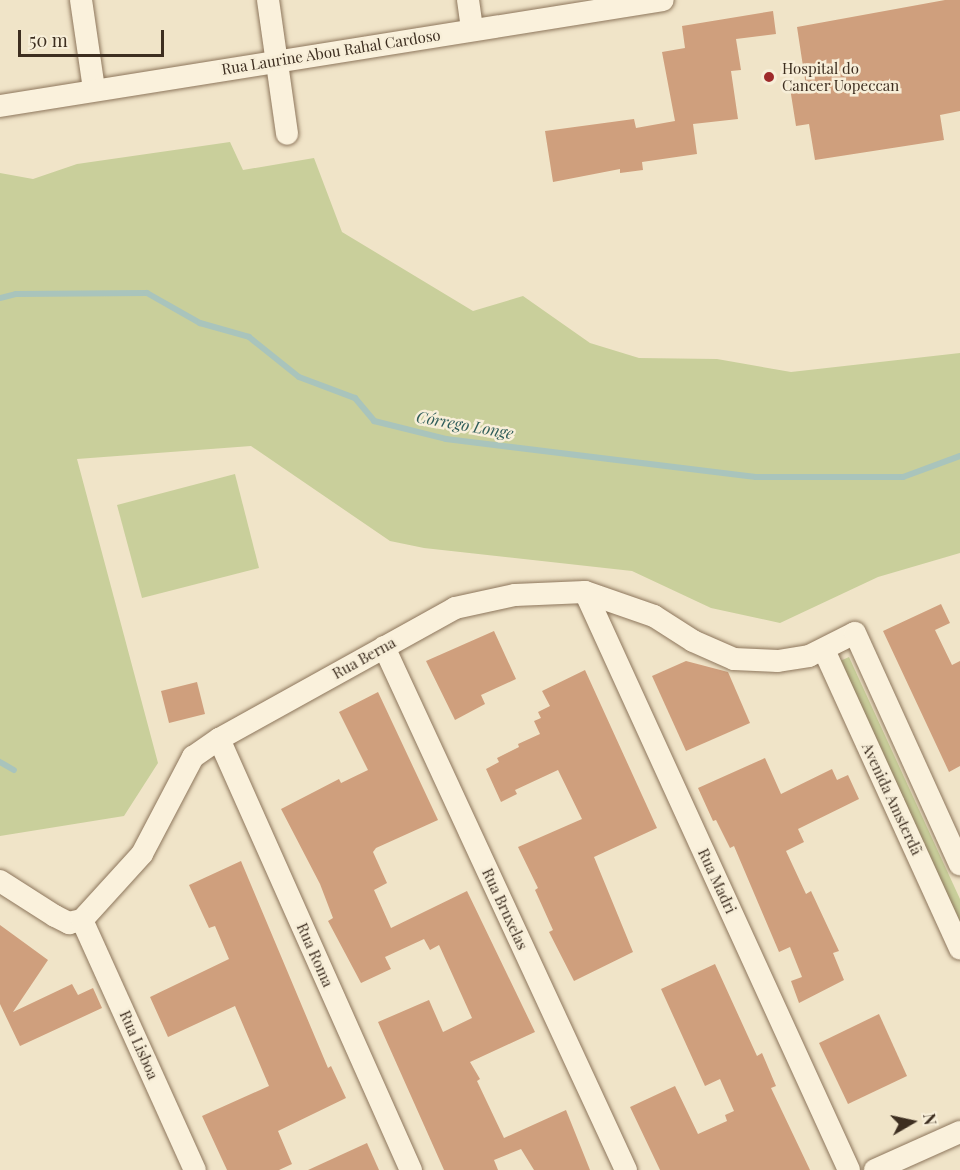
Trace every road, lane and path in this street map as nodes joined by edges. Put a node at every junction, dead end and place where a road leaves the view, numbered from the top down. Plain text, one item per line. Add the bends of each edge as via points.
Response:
1 (81, 0) edge
2 (268, 0) edge
3 (468, 0) edge
4 (663, 0) edge
5 (472, 29) junction
6 (277, 61) junction
7 (94, 89) junction
8 (0, 106) edge
9 (287, 134) dead end
10 (585, 592) junction
11 (384, 647) junction
12 (824, 650) junction
13 (219, 739) junction
14 (960, 864) edge
15 (0, 881) edge
16 (82, 920) junction
17 (960, 948) edge
18 (960, 1132) edge
19 (195, 1170) edge
20 (411, 1170) edge
21 (626, 1170) edge
22 (849, 1170) edge
23 (875, 1170) edge

1 - 7 street
2 - 6 street
3 - 5 street
4 - 5 street, Rua Laurine Abou Rahal Cardoso
5 - 6 street, Rua Laurine Abou Rahal Cardoso
6 - 7 street, Rua Laurine Abou Rahal Cardoso
6 - 9 street
7 - 8 street, Rua Laurine Abou Rahal Cardoso
10 - 11 street, Rua Berna via 515,595 455,608
10 - 12 street, Rua Berna via 654,616 693,641 734,659 778,661
10 - 22 street, Rua Madri
11 - 13 street, Rua Berna
11 - 21 street, Rua Bruxelas
12 - 14 street, Rua Berna via 855,633
12 - 17 street, Avenida Amsterdã
13 - 16 street, Rua Berna via 193,757 142,854
13 - 20 street, Rua Roma
15 - 16 street via 69,923
16 - 19 street, Rua Lisboa
18 - 23 street

